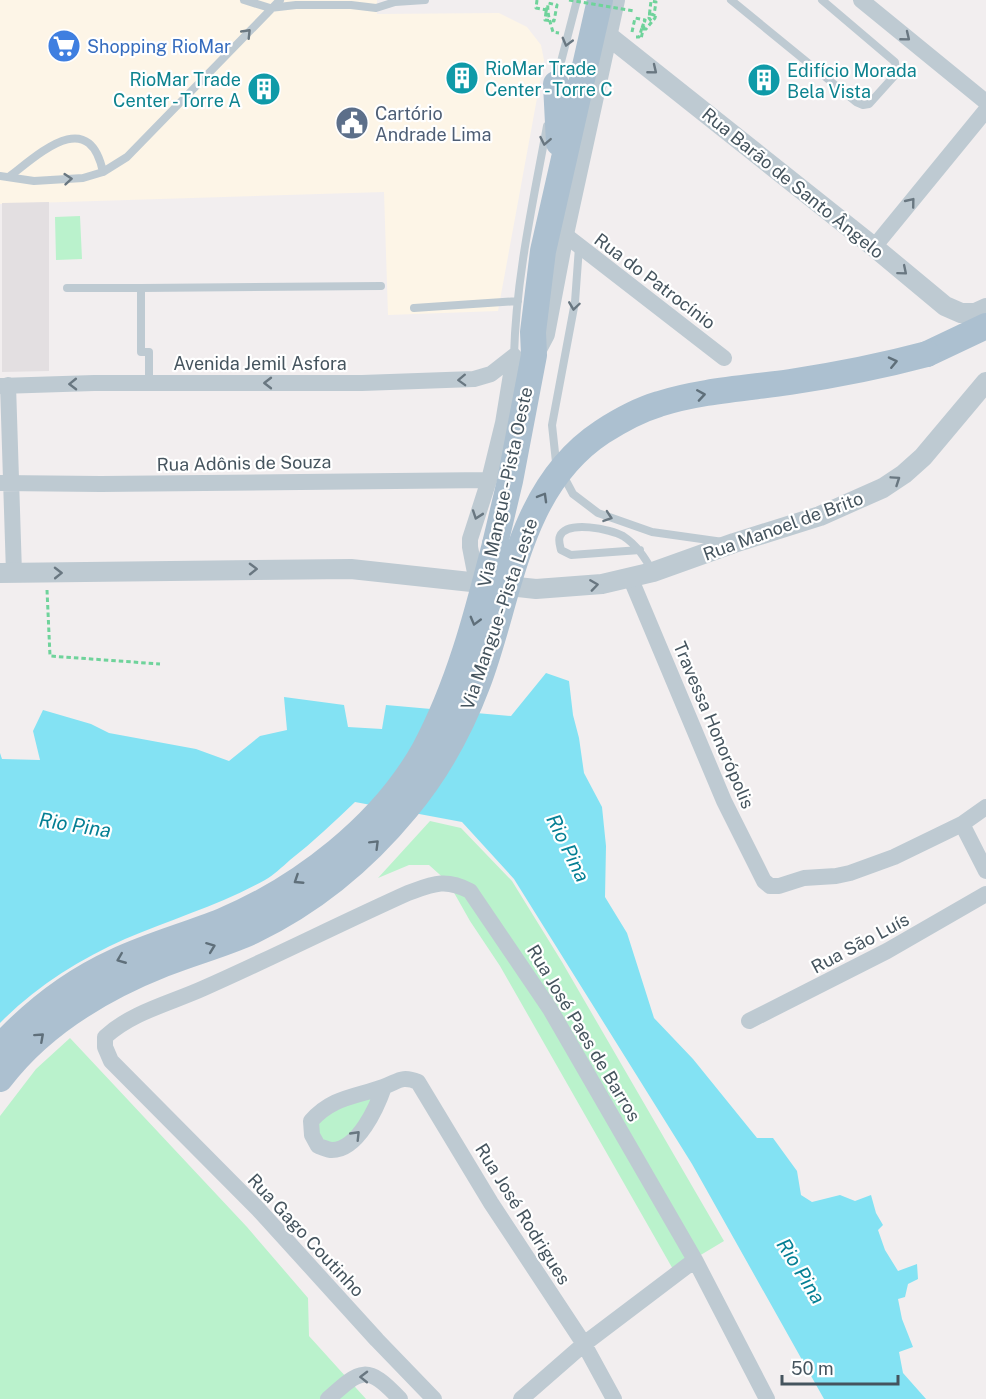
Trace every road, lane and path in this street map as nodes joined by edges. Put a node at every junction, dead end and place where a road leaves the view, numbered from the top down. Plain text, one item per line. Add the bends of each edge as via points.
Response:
1 (244, 0) edge
2 (280, 0) edge
3 (425, 0) edge
4 (537, 0) edge
5 (569, 0) edge
6 (577, 0) edge
7 (600, 0) edge
8 (615, 0) edge
9 (658, 0) edge
10 (731, 0) edge
11 (822, 0) edge
12 (861, 0) edge
13 (395, 1) edge
14 (548, 1) edge
15 (270, 8) junction
16 (547, 11) junction
17 (634, 11) dead end
18 (550, 21) junction
19 (652, 22) junction
20 (606, 34) junction
21 (569, 36) junction
22 (631, 37) dead end
23 (639, 37) dead end
24 (556, 84) junction
25 (986, 102) edge
26 (986, 110) edge
27 (103, 172) junction
28 (5, 176) edge
29 (560, 176) junction
30 (564, 234) junction
31 (579, 247) junction
32 (874, 247) junction
33 (381, 286) dead end
34 (67, 288) dead end
35 (141, 288) junction
36 (518, 300) junction
37 (414, 308) dead end
38 (983, 322) edge
39 (724, 357) dead end
40 (526, 360) junction
41 (986, 382) edge
42 (149, 383) junction
43 (4, 385) edge
44 (489, 480) junction
45 (5, 483) edge
46 (734, 543) junction
47 (640, 550) junction
48 (653, 572) junction
49 (7, 573) edge
50 (47, 573) junction
51 (630, 577) junction
52 (477, 583) junction
53 (160, 664) dead end
54 (986, 807) edge
55 (962, 824) junction
56 (986, 871) edge
57 (986, 894) edge
58 (749, 1021) dead end
59 (0, 1047) edge
60 (0, 1079) edge
61 (384, 1087) junction
62 (149, 1098) joint
63 (695, 1260) junction
64 (584, 1344) junction
65 (328, 1399) edge
66 (400, 1399) edge
67 (434, 1399) edge
68 (521, 1399) edge
69 (614, 1399) edge
70 (767, 1399) edge

1 - 15 lane
2 - 15 lane
3 - 13 lane
4 - 16 path via 536,8
5 - 17 path, bridge
6 - 21 lane
7 - 29 main road, Via Mangue - Pista Oeste
8 - 20 street
9 - 19 path
10 - 11 lane via 856,102 869,104 896,74 895,62
12 -> 25 street
13 - 15 lane via 376,8
14 - 16 path, bridge
27 -> 15 lane via 127,157
16 - 18 path via 545,20
16 - 18 path via 548,3 557,5 554,21
18 - 21 path via 553,32
19 - 22 path via 643,29 645,20 635,18
19 - 23 path, bridge via 649,18 651,1 656,2 654,15 648,15
20 - 30 street
20 -> 32 street, Rua Barão de Santo Ângelo
21 -> 24 lane
24 - 29 main road
24 -> 36 lane via 523,251
32 -> 26 street
28 -> 27 lane via 62,180
27 - 28 lane via 98,152 88,142 70,137
29 - 40 main road, Via Mangue - Pista Oeste via 543,251
30 - 31 street, Rua do Patrocínio
30 - 40 street via 545,334
31 - 39 street, Rua do Patrocínio
31 -> 46 lane via 575,302 552,425 556,462 573,494 598,513 652,532
32 -> 38 street, Rua Barão de Santo Ângelo via 945,306 961,313 975,313
33 - 35 lane
34 - 35 lane
35 - 42 lane via 141,352 149,352
36 - 37 lane
36 - 40 lane
60 -> 38 main road, Via Mangue - Pista Leste, bridge via 31,1045 75,1009 130,978 252,931 293,909 337,878 381,837 431,777 455,736 478,682 532,516 552,481 601,432 658,404 826,376 927,354
40 -> 42 street, Avenida Jemil Asfora via 474,379
40 - 44 street via 509,392
40 -> 59 main road, Via Mangue - Pista Oeste, bridge via 510,481 473,630 458,675 423,750 396,790 340,848 275,896 87,976 49,1001
46 -> 41 street, Rua Manoel de Brito via 820,516 883,488 923,457
42 -> 43 street, Avenida Jemil Asfora
43 - 45 street
44 - 45 street, Rua Adônis de Souza
44 -> 52 street via 470,539
45 - 49 street
46 - 48 street, Rua Manoel de Brito
47 - 47 lane via 623,536 590,528 571,529 560,535 561,550 571,555
47 - 48 lane
48 - 51 street, Rua Manoel de Brito
49 - 50 street, Rua Manoel de Brito
50 -> 52 street, Rua Manoel de Brito via 351,569
50 - 53 path via 50,656
52 -> 51 street, Rua Manoel de Brito via 536,589 602,584
51 - 55 street, Travessa Honorópolis via 724,801 768,885 850,873
54 - 55 street
55 - 56 street
57 - 58 street, Rua São Luís via 887,951
61 -> 61 street, Rua José Rodrigues via 321,1110 311,1121 318,1146 333,1150 346,1146 369,1120
61 - 64 street, Rua José Rodrigues via 408,1078 418,1082 491,1203
62 - 63 street, Rua José Paes de Barros via 111,1060 105,1037 116,1027 408,893 439,883 456,884 470,891 550,1009
62 - 67 street, Rua Gago Coutinho
63 - 64 street
63 - 70 street, Rua José Paes de Barros
64 - 68 street
64 - 69 street, Rua José Rodrigues
66 -> 65 street via 379,1379 360,1375 352,1377

